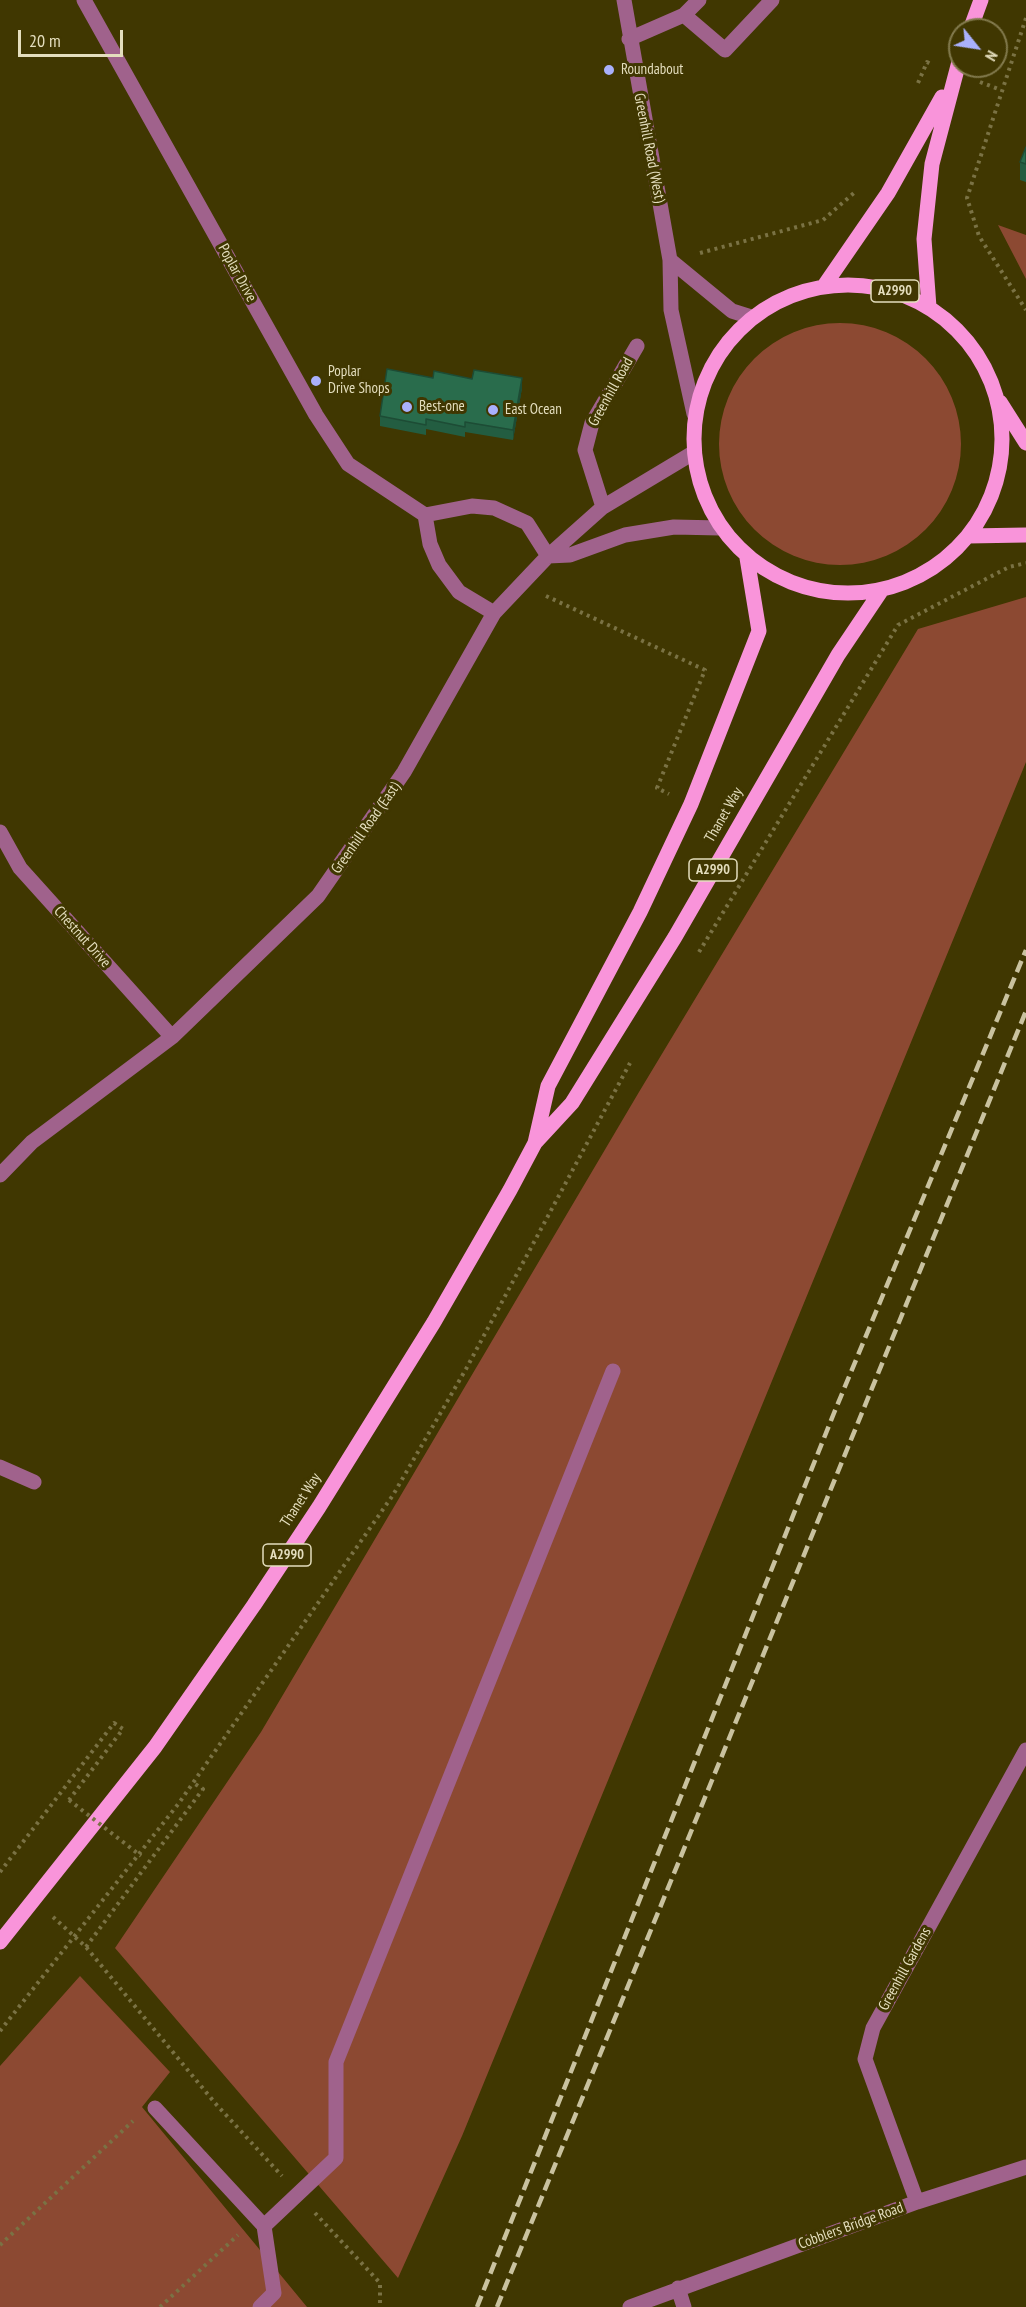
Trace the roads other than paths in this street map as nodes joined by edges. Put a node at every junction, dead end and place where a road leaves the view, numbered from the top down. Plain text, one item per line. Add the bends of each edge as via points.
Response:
1 (84, 0) edge
2 (624, 0) edge
3 (699, 0) edge
4 (772, 0) edge
5 (981, 0) edge
6 (684, 15) junction
7 (974, 18) edge
8 (629, 39) junction
9 (952, 78) edge
10 (954, 78) edge
11 (670, 260) junction
12 (824, 286) junction
13 (929, 307) junction
14 (751, 317) junction
15 (637, 346) dead end
16 (996, 397) junction
17 (694, 414) junction
18 (1026, 443) edge
19 (693, 453) junction
20 (603, 507) junction
21 (425, 515) junction
22 (720, 528) junction
23 (1026, 535) edge
24 (968, 536) junction
25 (548, 556) junction
26 (747, 558) junction
27 (881, 591) junction
28 (494, 613) junction
29 (0, 832) edge
30 (172, 1037) junction
31 (535, 1143) junction
32 (0, 1175) edge
33 (613, 1371) dead end
34 (0, 1467) edge
35 (34, 1482) dead end
36 (1026, 1750) edge
37 (0, 1942) edge
38 (155, 2108) road end
39 (1026, 2167) edge
40 (917, 2202) junction
41 (260, 2222) junction
42 (678, 2288) junction
43 (260, 2307) edge
44 (630, 2307) edge
45 (684, 2307) edge

1 - 21 street, Poplar Drive via 336,448 348,464
2 - 8 street, Greenhill Road (West)
3 - 6 street
4 - 6 street via 725,50
5 - 7 main road
6 - 8 street
8 - 11 street, Greenhill Road (West)
9 - 12 main road, A2990 via 888,193
10 - 13 main road, A2990 via 931,175 924,239
11 - 14 street via 732,311
11 - 17 street, Greenhill Road (West) via 671,310
12 - 13 main road, A2990 via 860,284 896,292
12 - 14 main road, A2990 via 785,297
13 - 16 main road, A2990 via 959,331 976,354
14 - 17 main road, A2990 via 724,344 705,377
15 - 20 street, Greenhill Road via 592,423 585,450
16 - 18 main road
16 - 24 main road, A2990 via 1002,433 999,470 988,505
17 - 19 main road, A2990
19 - 20 street, Greenhill Road (East)
19 - 22 main road, A2990
20 - 25 street, Greenhill Road (East)
21 - 25 street via 472,506 494,508 527,523
21 - 28 street via 430,544 439,565 459,592
22 - 25 street via 674,527 625,535 570,555
22 - 26 main road, A2990
23 - 24 main road
24 - 27 main road, A2990 via 943,561 914,579
25 - 28 street, Greenhill Road (East)
26 - 27 main road, A2990 via 788,582 833,594
26 - 31 main road, Thanet Way / A2990 via 759,632 691,804 640,912 548,1086
27 - 31 main road, Thanet Way / A2990 via 838,655 675,938 572,1103
28 - 30 street, Greenhill Road (East) via 404,772 318,896
29 - 30 street, Chestnut Drive via 20,868
30 - 32 street, Greenhill Road (East) via 32,1142
31 - 37 main road, Thanet Way / A2990 via 434,1322 319,1507 155,1747
33 - 41 street via 336,2062 336,2158 298,2194
34 - 35 street
36 - 40 street, Greenhill Gardens via 873,2028 865,2059
38 - 41 street
39 - 40 street, Cobblers Bridge Road
40 - 42 street, Cobblers Bridge Road
41 - 43 street via 274,2293
42 - 44 street, Cobblers Bridge Road
42 - 45 street

